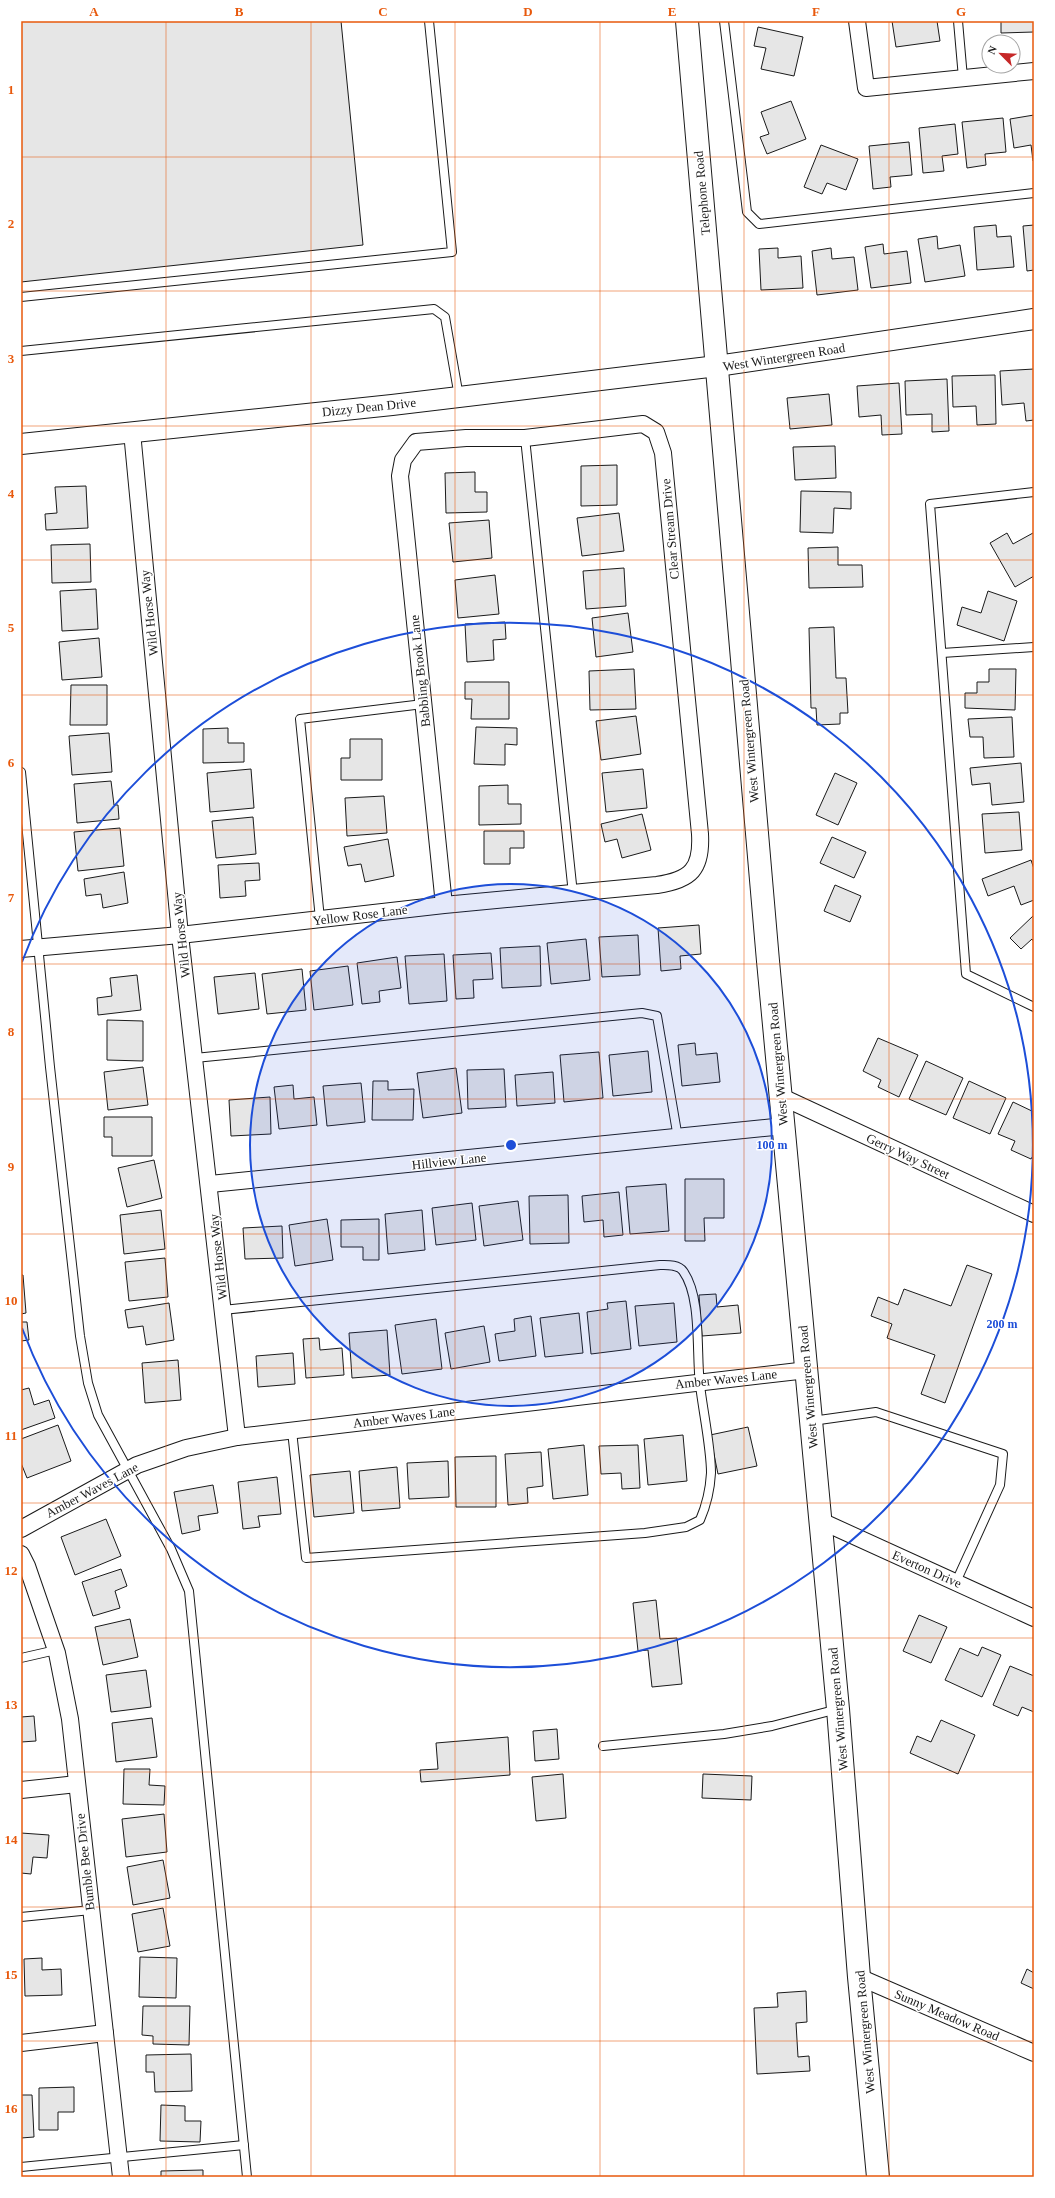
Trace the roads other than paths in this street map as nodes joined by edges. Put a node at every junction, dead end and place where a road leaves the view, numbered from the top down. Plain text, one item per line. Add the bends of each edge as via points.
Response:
1 (429, 21) edge
2 (687, 21) edge
3 (724, 21) edge
4 (857, 21) edge
5 (958, 21) edge
6 (1034, 71) edge
7 (963, 78) junction
8 (1034, 193) edge
9 (21, 297) edge
10 (1034, 318) edge
11 (21, 351) edge
12 (717, 366) junction
13 (459, 397) junction
14 (132, 432) junction
15 (525, 438) junction
16 (416, 442) joint
17 (21, 444) edge
18 (1034, 492) edge
19 (1034, 647) edge
20 (942, 653) junction
21 (424, 704) junction
22 (21, 772) edge
23 (694, 868) joint
24 (573, 894) junction
25 (444, 905) junction
26 (320, 920) junction
27 (180, 935) junction
28 (39, 947) junction
29 (21, 950) edge
30 (1034, 1007) edge
31 (195, 1058) junction
32 (782, 1098) junction
33 (784, 1126) junction
34 (678, 1138) junction
35 (210, 1184) junction
36 (1034, 1214) edge
37 (223, 1310) junction
38 (807, 1370) junction
39 (699, 1382) junction
40 (811, 1421) junction
41 (292, 1431) junction
42 (237, 1437) junction
43 (127, 1470) junction
44 (821, 1521) junction
45 (21, 1529) edge
46 (21, 1554) edge
47 (956, 1582) junction
48 (1034, 1618) edge
49 (56, 1650) junction
50 (21, 1658) edge
51 (838, 1709) junction
52 (603, 1746) dead end
53 (77, 1784) junction
54 (21, 1790) edge
55 (91, 1910) junction
56 (21, 1917) edge
57 (859, 1977) junction
58 (104, 2033) junction
59 (21, 2043) edge
60 (1034, 2053) edge
61 (244, 2145) junction
62 (118, 2157) junction
63 (21, 2167) edge
64 (121, 2177) edge
65 (247, 2177) edge
66 (878, 2177) edge

1 - 9 lane via 452,252
2 - 12 main road, Telephone Road
3 - 8 lane via 747,212 759,224
4 - 7 street via 866,88
5 - 7 lane
6 - 7 street
10 - 12 street, West Wintergreen Road
11 - 13 lane via 434,309 445,317
12 - 13 street, Dizzy Dean Drive
12 - 32 main road, West Wintergreen Road
13 - 14 street, Dizzy Dean Drive
14 - 17 street, Dizzy Dean Drive
14 - 27 street, Wild Horse Way
15 - 16 street, Clear Stream Drive via 466,438
15 - 23 street, Clear Stream Drive via 643,424 656,432 663,454 700,834 701,850
15 - 24 lane
16 - 21 street, Babbling Brook Lane via 403,460 400,476
18 - 20 lane via 930,504
19 - 20 lane
20 - 30 lane via 966,974
21 - 25 street, Babbling Brook Lane
21 - 26 lane via 300,719
22 - 28 lane
23 - 24 street, Yellow Rose Lane via 678,882
24 - 25 street, Yellow Rose Lane
25 - 26 street, Yellow Rose Lane
26 - 27 street, Yellow Rose Lane
27 - 28 street, Yellow Rose Lane
27 - 31 street, Wild Horse Way
28 - 29 street, Yellow Rose Lane
28 - 43 lane via 82,1349 92,1400
31 - 34 lane via 634,1014 657,1016
31 - 35 street, Wild Horse Way
32 - 33 main road, West Wintergreen Road
32 - 36 street, Gerry Way Street
33 - 34 street, Hillview Lane
33 - 38 main road, West Wintergreen Road
34 - 35 street, Hillview Lane
35 - 37 street, Wild Horse Way
37 - 39 lane via 674,1265 682,1269 690,1283 696,1321
37 - 42 street, Wild Horse Way
38 - 39 street, Amber Waves Lane
38 - 40 main road, West Wintergreen Road
39 - 41 street, Amber Waves Lane
39 - 41 lane via 711,1471 709,1501 700,1520 686,1527 645,1532 306,1558
40 - 44 main road, West Wintergreen Road
40 - 47 lane via 876,1412 1003,1454 1000,1485
41 - 42 street, Amber Waves Lane
42 - 43 street, Amber Waves Lane via 186,1448
43 - 45 street, Amber Waves Lane
43 - 61 lane via 171,1549 189,1591
44 - 47 street, Everton Drive
44 - 51 main road, West Wintergreen Road
46 - 49 street, Bumble Bee Drive
47 - 48 street, Everton Drive
49 - 50 lane
49 - 53 street, Bumble Bee Drive via 70,1719
51 - 52 lane via 765,1728
51 - 57 main road, West Wintergreen Road
53 - 54 street
53 - 55 street, Bumble Bee Drive
55 - 56 lane
55 - 58 street, Bumble Bee Drive
57 - 60 street, Sunny Meadow Road
57 - 66 main road, West Wintergreen Road
58 - 59 street
58 - 62 street, Bumble Bee Drive
61 - 62 lane
61 - 65 lane
62 - 63 lane
62 - 64 street, Bumble Bee Drive

